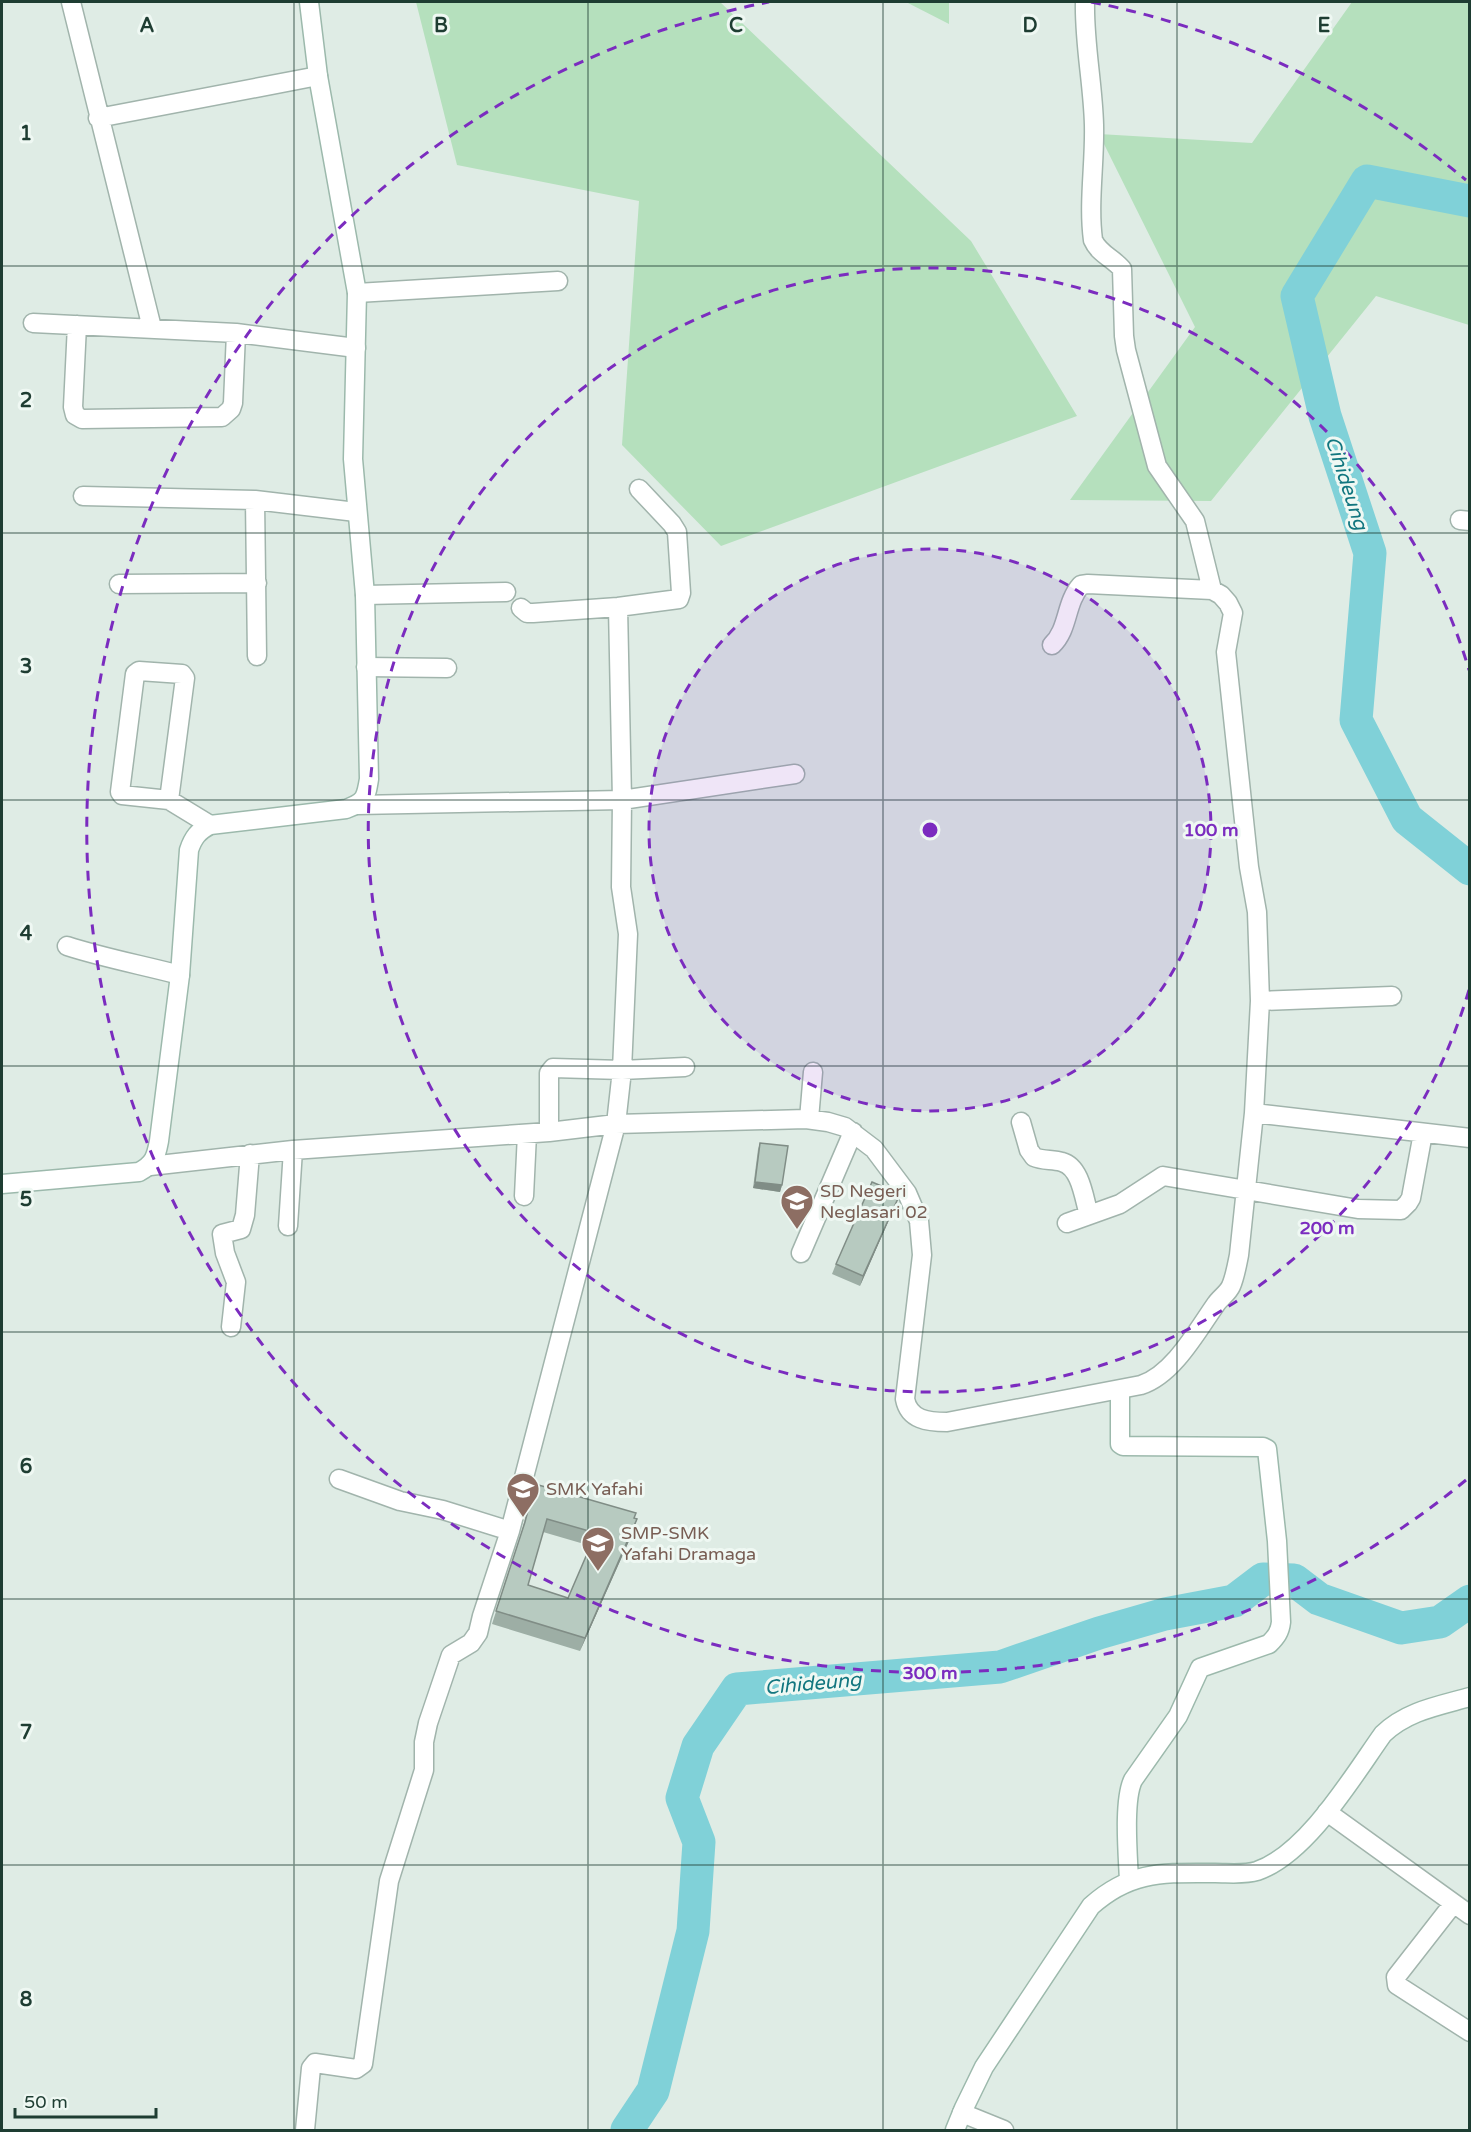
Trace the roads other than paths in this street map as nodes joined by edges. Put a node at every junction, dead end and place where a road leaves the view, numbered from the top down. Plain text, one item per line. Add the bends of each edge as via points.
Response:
1 (71, 2) edge
2 (309, 2) edge
3 (1085, 2) edge
4 (318, 76) junction
5 (99, 118) junction
6 (558, 281) dead end
7 (357, 293) junction
8 (33, 323) dead end
9 (77, 325) junction
10 (152, 328) junction
11 (236, 333) junction
12 (356, 348) junction
13 (639, 489) dead end
14 (83, 496) dead end
15 (255, 500) junction
16 (356, 512) junction
17 (256, 583) junction
18 (118, 584) dead end
19 (1212, 590) junction
20 (506, 592) dead end
21 (365, 595) junction
22 (618, 607) junction
23 (521, 608) dead end
24 (1052, 645) dead end
25 (257, 656) dead end
26 (366, 667) junction
27 (447, 668) dead end
28 (795, 774) dead end
29 (169, 800) junction
30 (622, 800) junction
31 (357, 805) junction
32 (210, 825) junction
33 (67, 946) dead end
34 (180, 975) junction
35 (1392, 996) dead end
36 (1260, 1001) junction
37 (685, 1067) dead end
38 (622, 1070) junction
39 (813, 1072) dead end
40 (1254, 1113) junction
41 (809, 1119) junction
42 (1021, 1122) dead end
43 (616, 1124) junction
44 (549, 1132) junction
45 (853, 1132) junction
46 (1423, 1133) junction
47 (526, 1134) junction
48 (1470, 1138) edge
49 (293, 1150) junction
50 (250, 1155) junction
51 (150, 1166) junction
52 (2, 1184) edge
53 (1245, 1191) junction
54 (524, 1196) dead end
55 (1089, 1215) junction
56 (1067, 1222) dead end
57 (288, 1226) dead end
58 (801, 1253) dead end
59 (231, 1327) dead end
60 (1120, 1390) junction
61 (339, 1479) dead end
62 (510, 1531) junction
63 (1470, 1697) edge
64 (1327, 1812) junction
65 (1129, 1881) junction
66 (1454, 1904) junction
67 (1470, 1915) edge
68 (1470, 2032) edge
69 (962, 2113) junction
70 (305, 2130) edge
71 (955, 2130) edge
72 (1004, 2130) edge

1 - 5 street
2 - 4 street
3 - 19 street via 1094,127 1093,240 1122,269 1126,350 1157,465 1195,521
4 - 5 street
4 - 7 street
5 - 10 street
6 - 7 street
7 - 12 street
8 - 9 street
9 - 10 street
9 - 11 street via 73,406 82,419 222,417 233,403
10 - 11 street
11 - 12 street
12 - 16 street via 352,430
13 - 22 street via 677,532 681,596 676,600
14 - 15 street
15 - 16 street
15 - 17 street
16 - 21 street
17 - 18 street
17 - 25 street
19 - 24 street via 1081,585 1074,594 1062,633
19 - 36 street via 1221,595 1233,613 1226,652 1257,912
20 - 21 street
21 - 26 street
22 - 23 street via 533,613
22 - 30 street
26 - 27 street
26 - 31 street via 369,779 364,800
28 - 30 street
29 - 29 street via 185,678 182,674 139,671 135,674 120,792
29 - 32 street
30 - 31 street
30 - 38 street via 621,894 628,934
31 - 32 street
32 - 34 street via 196,834 189,850
33 - 34 street
34 - 51 street via 159,1141
35 - 36 street
36 - 40 street
37 - 38 street
38 - 43 street
38 - 44 street via 550,1070
39 - 41 street
40 - 46 street
40 - 53 street
41 - 43 street
41 - 45 street
42 - 55 street via 1034,1157 1065,1162 1073,1169
43 - 44 street
43 - 62 street
44 - 47 street
45 - 58 street
45 - 60 street via 886,1162 907,1193 919,1221 921,1255 905,1399 912,1415 931,1422 946,1422
46 - 48 street
46 - 53 street via 1411,1198 1401,1210 1358,1209
47 - 49 street
47 - 54 street
49 - 50 street
49 - 57 street
50 - 51 street
50 - 59 street via 242,1229 222,1234 236,1282
51 - 52 street via 139,1172
53 - 55 street via 1163,1176 1120,1204
53 - 60 street via 1239,1255 1230,1288 1165,1371 1151,1382
55 - 56 street
60 - 65 street via 1123,1446 1267,1449 1281,1622 1269,1644 1200,1668 1178,1716 1133,1780 1128,1801
61 - 62 street via 400,1501
62 - 70 street via 478,1633 471,1643 451,1655 428,1723 423,1770 389,1881 363,2064 356,2069 315,2063 311,2068
63 - 64 street via 1414,1713 1392,1726
64 - 65 street via 1289,1852 1257,1871 1170,1873
64 - 66 street
65 - 69 street via 1114,1887 1091,1906 984,2067
66 - 67 street
66 - 68 street via 1396,1977 1397,1985
69 - 71 street
69 - 72 street

